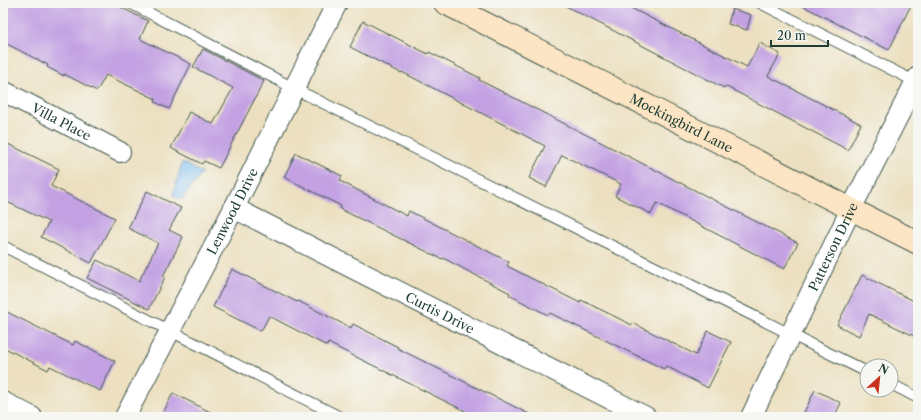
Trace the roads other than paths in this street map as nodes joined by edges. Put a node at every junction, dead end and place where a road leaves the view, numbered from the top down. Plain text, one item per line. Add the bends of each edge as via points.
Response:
1 (130, 3) edge
2 (337, 3) edge
3 (445, 3) edge
4 (760, 3) edge
5 (917, 80) edge
6 (294, 88) junction
7 (3, 91) edge
8 (120, 152) dead end
9 (234, 208) junction
10 (851, 209) junction
11 (918, 243) edge
12 (3, 246) edge
13 (170, 330) junction
14 (791, 333) junction
15 (859, 368) edge
16 (899, 388) edge
17 (918, 398) edge
18 (3, 402) edge
19 (32, 417) edge
20 (125, 417) edge
21 (340, 417) edge
22 (646, 417) edge
23 (750, 417) edge

1 - 6 lane
2 - 6 street, Lenwood Drive
3 - 10 main road, Mockingbird Lane
4 - 5 lane
5 - 10 street, Patterson Drive
6 - 9 street, Lenwood Drive
6 - 14 lane
7 - 8 street, Villa Place
9 - 13 street, Lenwood Drive
9 - 22 street, Curtis Drive
10 - 11 main road, Mockingbird Lane
10 - 14 street, Patterson Drive
12 - 13 lane
13 - 20 street, Lenwood Drive
13 - 21 lane
14 - 15 lane
14 - 23 street, Patterson Drive
16 - 17 lane
18 - 19 street

